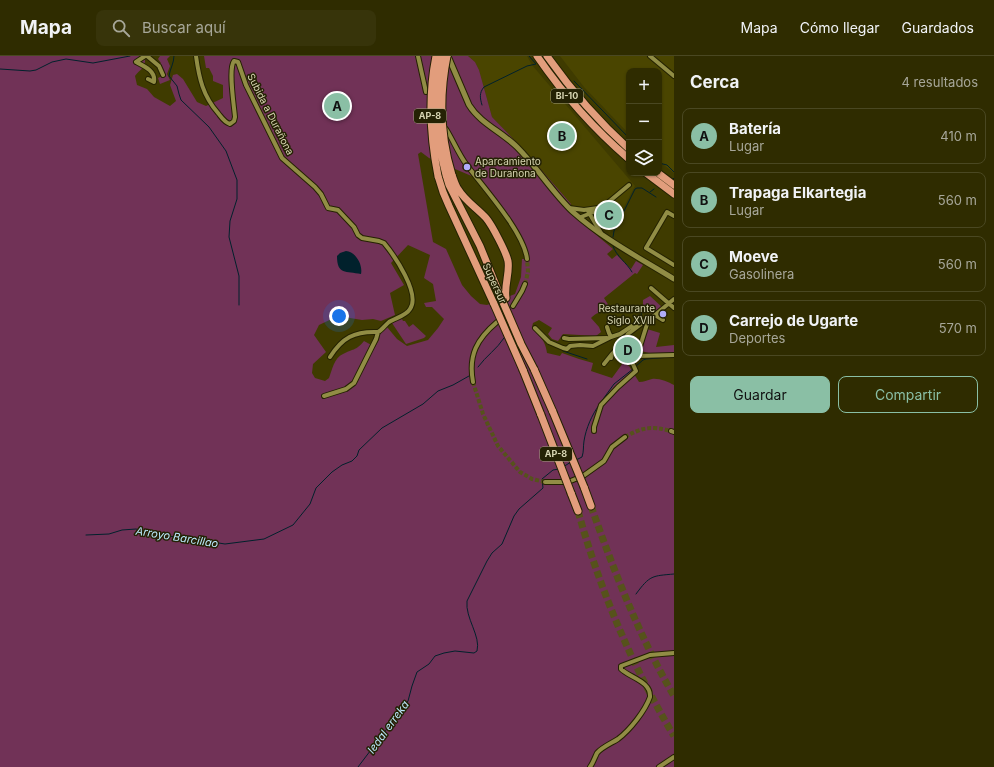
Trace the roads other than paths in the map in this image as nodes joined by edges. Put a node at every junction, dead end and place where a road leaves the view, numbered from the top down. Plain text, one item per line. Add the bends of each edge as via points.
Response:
1 (146, 56) edge
2 (196, 56) edge
3 (418, 56) edge
4 (436, 56) edge
5 (442, 56) edge
6 (448, 56) edge
7 (538, 56) edge
8 (547, 56) edge
9 (650, 56) edge
10 (162, 75) dead end
11 (674, 76) edge
12 (148, 79) dead end
13 (426, 92) dead end
14 (446, 129) dead end
15 (626, 146) edge
16 (626, 156) edge
17 (445, 175) junction
18 (650, 176) edge
19 (662, 176) edge
20 (628, 185) dead end
21 (674, 185) edge
22 (674, 194) edge
23 (604, 206) junction
24 (571, 210) junction
25 (599, 210) junction
26 (587, 211) junction
27 (674, 216) edge
28 (581, 217) junction
29 (589, 225) junction
30 (596, 226) junction
31 (602, 235) junction
32 (527, 259) tunnel mouth
33 (674, 265) edge
34 (674, 279) edge
35 (525, 284) tunnel mouth
36 (651, 288) dead end
37 (504, 299) junction
38 (674, 299) edge
39 (669, 304) junction
40 (513, 306) dead end
41 (674, 308) edge
42 (655, 315) junction
43 (663, 320) dead end
44 (648, 321) junction
45 (497, 322) dead end
46 (607, 327) dead end
47 (635, 327) junction
48 (535, 328) dead end
49 (378, 332) junction
50 (610, 337) junction
51 (564, 338) dead end
52 (674, 355) edge
53 (637, 356) junction
54 (330, 357) dead end
55 (604, 364) dead end
56 (473, 382) tunnel mouth
57 (324, 396) dead end
58 (594, 432) dead end
59 (625, 438) tunnel mouth
60 (545, 482) tunnel mouth
61 (591, 506) tunnel mouth
62 (578, 511) tunnel mouth
63 (674, 653) edge
64 (674, 757) edge
65 (590, 767) edge
66 (660, 767) edge

1 - 10 street via 159,66
1 - 12 street via 136,62 153,73 154,82
2 - 49 street, Subida a Durañona via 198,73 207,99 224,120 230,124 235,117 232,88 234,61 238,62 246,85 282,158 307,178 321,194 328,208 338,210 354,226 358,235 379,241 388,248 406,276 412,304 410,310 386,324
3 - 13 street
4 - 17 highway, Supersur / AP-8, bridge via 430,110 433,154
5 - 17 highway, Supersur / AP-8, bridge via 436,109
6 - 17 highway, AP-8, bridge via 442,93
6 - 24 street via 472,111 515,146
7 - 16 highway, BI-10 via 574,104
8 - 15 highway, BI-10 via 589,109
9 - 11 street
14 - 32 street via 465,163 520,238
17 - 37 highway, Supersur / AP-8
17 - 37 highway, AP-8 via 487,219 504,250 508,268
17 - 62 highway, Supersur / AP-8, bridge via 446,199 523,370
18 - 22 highway
19 - 21 highway
20 - 23 street
23 - 25 street
23 - 26 street
24 - 26 street
24 - 28 street
24 - 29 street
25 - 26 street
25 - 30 street
26 - 28 street
26 - 28 street
26 - 30 street
27 - 33 street via 667,212 646,248
28 - 29 street
29 - 31 street
30 - 31 street
31 - 34 street
35 - 40 street
36 - 39 street
37 - 61 highway, AP-8, bridge via 525,343
38 - 39 street
39 - 41 street
39 - 42 street
42 - 43 street
42 - 44 street
44 - 47 street
44 - 53 street
45 - 56 street via 484,334 474,350
46 - 50 street
47 - 50 street via 629,327 620,334
47 - 55 street
48 - 50 street via 549,342 563,348 593,346
49 - 54 street via 367,331 350,336 342,341
49 - 57 street via 354,383 346,389
50 - 51 street
52 - 53 street
53 - 58 street via 632,362 636,371 601,405
59 - 60 street via 612,447 604,461 584,476 568,482
63 - 65 street via 650,655 621,666 625,673 648,687 650,697 632,725 597,753
64 - 66 street

